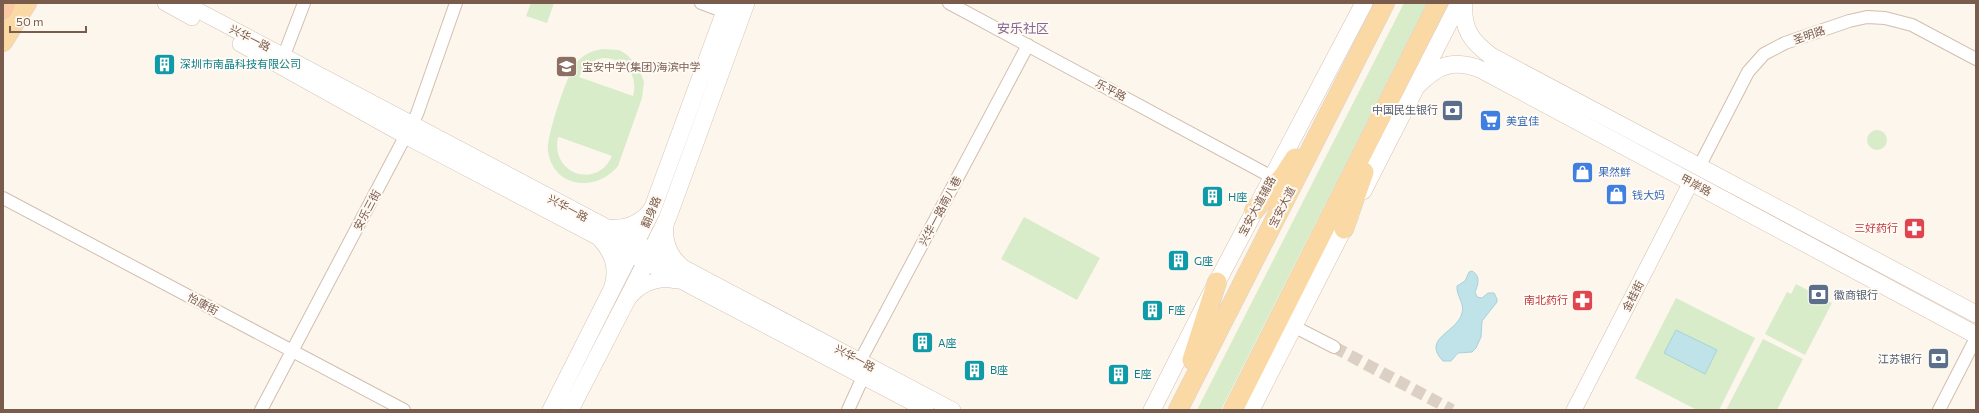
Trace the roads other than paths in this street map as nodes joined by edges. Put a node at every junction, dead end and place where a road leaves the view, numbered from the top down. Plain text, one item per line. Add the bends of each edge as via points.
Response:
1 (6, 3) edge
2 (27, 3) edge
3 (165, 3) edge
4 (184, 3) edge
5 (304, 3) edge
6 (456, 3) edge
7 (701, 3) edge
8 (746, 3) edge
9 (949, 3) edge
10 (1352, 3) edge
11 (1364, 3) edge
12 (1385, 3) edge
13 (1438, 3) edge
14 (1459, 3) edge
15 (1464, 3) edge
16 (726, 8) edge
17 (3, 9) edge
18 (1353, 24) junction
19 (3, 42) edge
20 (1028, 45) junction
21 (1976, 59) edge
22 (282, 61) junction
23 (1352, 69) junction
24 (1416, 87) junction
25 (1394, 90) junction
26 (1631, 130) junction
27 (408, 131) junction
28 (1624, 146) junction
29 (1699, 167) junction
30 (1272, 177) junction
31 (1691, 182) junction
32 (3, 198) edge
33 (664, 202) junction
34 (1254, 211) junction
35 (603, 226) junction
36 (1344, 229) junction
37 (586, 232) junction
38 (633, 249) junction
39 (648, 257) junction
40 (691, 280) junction
41 (1217, 282) junction
42 (609, 296) junction
43 (626, 302) junction
44 (1976, 314) edge
45 (1295, 326) junction
46 (1976, 335) edge
47 (1976, 338) edge
48 (1334, 347) tunnel mouth
49 (292, 351) junction
50 (860, 361) junction
51 (863, 377) junction
52 (261, 410) edge
53 (404, 410) edge
54 (551, 410) edge
55 (570, 410) edge
56 (848, 410) edge
57 (926, 410) edge
58 (953, 410) edge
59 (1152, 410) edge
60 (1172, 410) edge
61 (1178, 410) edge
62 (1233, 410) edge
63 (1251, 410) edge
64 (1574, 410) edge
65 (1939, 410) edge

1 - 17 highway
2 - 19 main road
3 - 22 street, 兴华一路
4 - 22 street, 兴华一路
5 - 22 street
6 - 27 street, 安乐三街 via 417,114
7 - 16 street
8 - 33 main road, 翻身路
9 - 20 street, 乐平路
10 - 18 street
11 - 18 main road, 宝安大道辅路
12 - 23 main road, 宝安大道
13 - 25 main road
14 - 24 main road
15 - 26 main road, 甲岸路 via 1466,26 1470,37 1479,47 1491,56
16 - 33 main road, 翻身路
18 - 30 main road, 宝安大道辅路
20 - 30 street, 乐平路
20 - 50 street, 兴华一路南八巷
21 - 29 street, 圣明路 via 1912,25 1885,18 1867,17 1849,21 1785,43 1764,54 1748,72
22 - 27 street, 兴华一路
23 - 34 main road via 1284,175
23 - 61 main road, 宝安大道
24 - 28 main road, 甲岸路 via 1429,73 1445,65 1469,65
24 - 36 main road
25 - 36 main road
25 - 62 main road
26 - 28 main road via 1624,130 1619,135 1618,140
26 - 29 main road, 甲岸路
27 - 35 street, 兴华一路
27 - 37 street, 兴华一路
27 - 49 street, 安乐三街
28 - 31 main road, 甲岸路
29 - 44 main road, 甲岸路
30 - 34 main road, 宝安大道辅路
31 - 46 main road, 甲岸路
31 - 64 street, 金桂街
32 - 49 street, 怡康街
33 - 35 street via 633,224 625,227
33 - 38 main road, 翻身路
33 - 39 main road, 翻身路
33 - 40 street via 666,241
34 - 41 main road, 宝安大道辅路
35 - 38 street, 兴华一路
36 - 45 main road
37 - 38 street, 兴华一路
37 - 42 street via 600,240 613,262 614,279
38 - 39 street, 兴华一路
38 - 42 main road, 翻身路
39 - 40 street, 兴华一路
39 - 43 main road, 翻身路
40 - 43 street via 654,281 639,288
40 - 50 street, 兴华一路
40 - 51 street, 兴华一路
41 - 59 main road, 宝安大道辅路
41 - 60 main road via 1198,344
42 - 54 main road, 翻身路
43 - 55 main road, 翻身路
45 - 48 street
45 - 63 main road
47 - 65 street
49 - 52 street, 安乐三街
49 - 53 street, 怡康街
50 - 51 street
50 - 58 street, 兴华一路
51 - 56 street
51 - 57 street, 兴华一路

